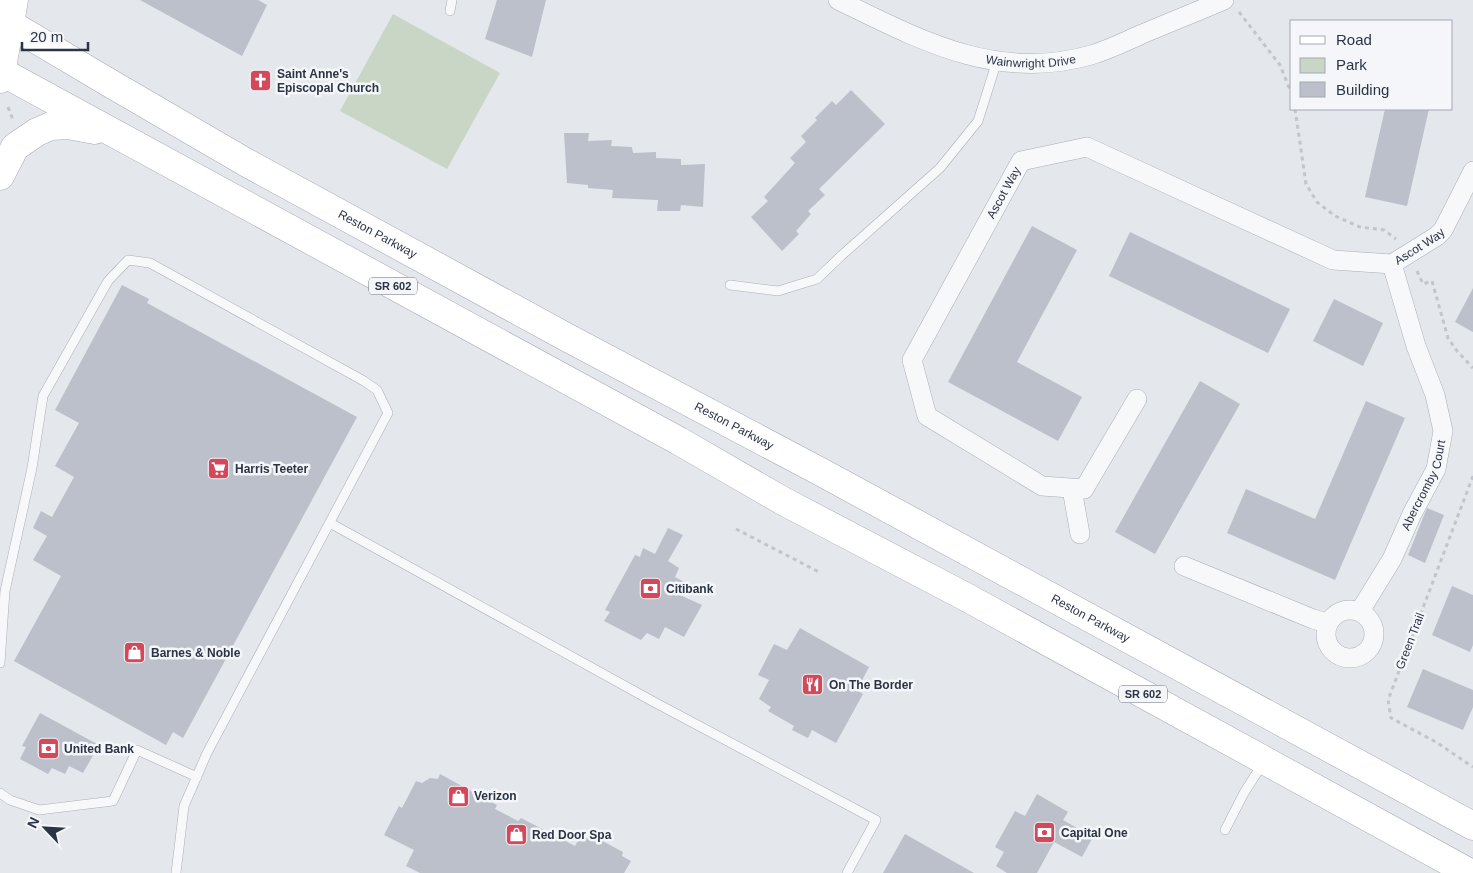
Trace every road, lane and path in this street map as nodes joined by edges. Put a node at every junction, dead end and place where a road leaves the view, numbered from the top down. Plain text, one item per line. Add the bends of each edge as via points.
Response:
1 (452, 0) edge
2 (847, 2) edge
3 (1230, 3) edge
4 (450, 11) dead end
5 (8, 14) edge
6 (997, 61) junction
7 (1, 74) edge
8 (1290, 90) edge
9 (1295, 110) edge
10 (119, 136) junction
11 (1473, 171) edge
12 (0, 176) edge
13 (1408, 253) junction
14 (1392, 264) junction
15 (730, 285) dead end
16 (1473, 368) edge
17 (1137, 400) dead end
18 (1473, 476) edge
19 (1072, 489) junction
20 (330, 523) junction
21 (736, 529) dead end
22 (1080, 534) dead end
23 (1184, 566) dead end
24 (820, 572) dead end
25 (1360, 611) junction
26 (1328, 623) junction
27 (0, 663) edge
28 (1264, 760) junction
29 (1473, 767) edge
30 (197, 777) junction
31 (0, 793) edge
32 (1473, 826) edge
33 (1225, 830) dead end
34 (176, 873) edge
35 (848, 873) edge
36 (1470, 873) edge

1 - 4 lane
2 - 6 street, Wainwright Drive via 947,49
3 - 6 street, Wainwright Drive via 1090,55 1056,62 1018,64
3 - 8 path via 1280,65
5 - 7 main road
5 - 32 main road, Reston Parkway via 239,158
6 - 15 lane via 978,121 946,161 817,279 778,291
7 - 10 main road, SR 602
9 - 13 path via 1306,184 1317,202 1334,216 1360,227 1384,230 1404,245
10 - 12 main road via 68,124 50,126 15,147
10 - 28 main road, SR 602 via 670,436 783,501
11 - 13 street, Ascot Way via 1443,230
13 - 14 street, Ascot Way
13 - 16 path via 1423,284 1432,281 1448,338
14 - 19 street, Ascot Way via 1333,260 1087,147 1021,161 912,360 927,416 1042,486
14 - 25 street, Abercromby Court via 1435,395 1443,431 1436,469 1392,559
17 - 19 street via 1084,489
18 - 29 path, Green Trail via 1388,700 1391,718
19 - 22 street
20 - 27 lane via 388,413 377,390 150,263 128,260 108,281 43,396 32,468 5,591
20 - 30 lane
20 - 35 lane via 876,820
21 - 24 path
23 - 26 street
25 - 26 street via 1347,609
25 - 26 street via 1369,619 1374,631 1372,643 1364,653 1352,658 1340,656 1330,648 1326,636
28 - 33 lane
28 - 36 main road, SR 602
30 - 31 lane via 137,750 113,801 39,810
30 - 34 lane via 184,806

